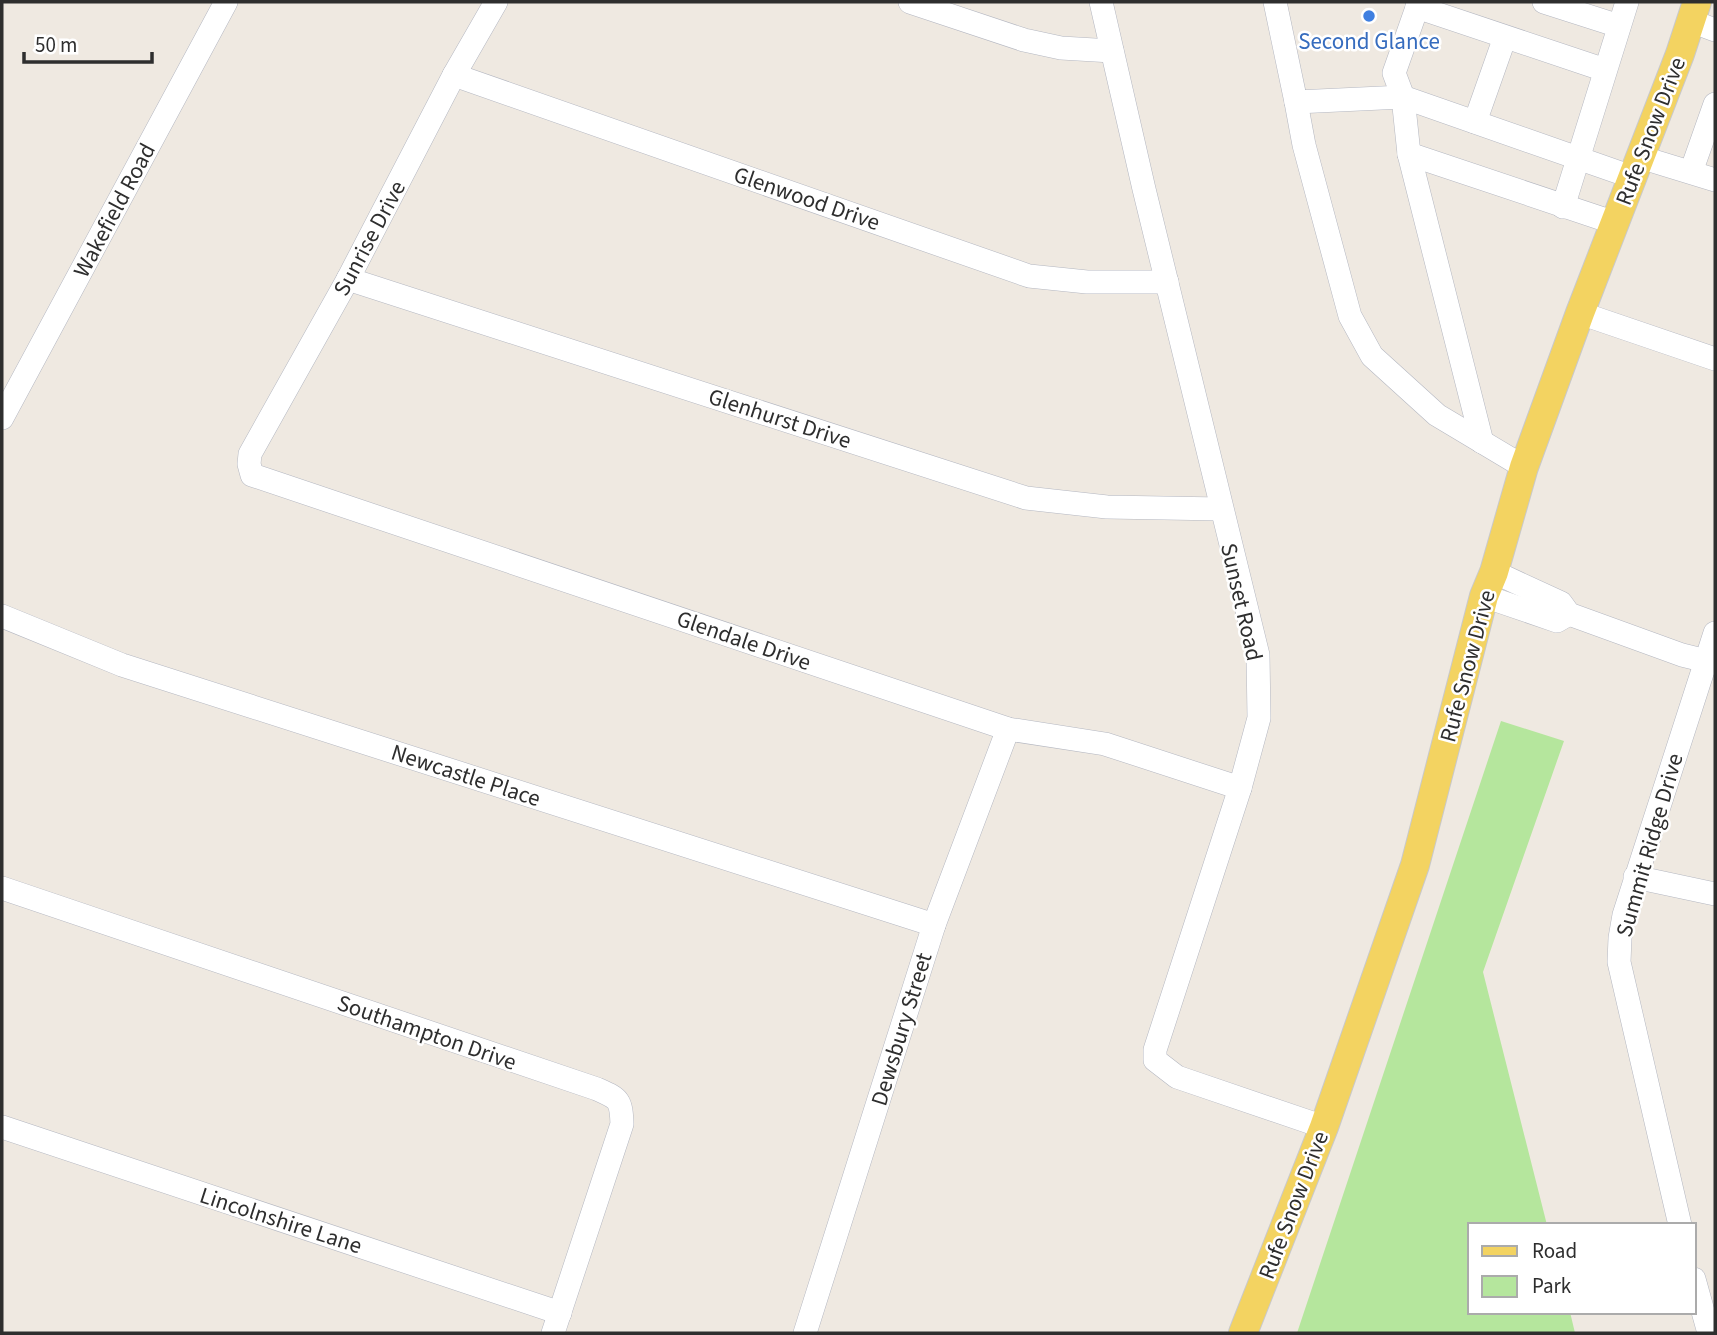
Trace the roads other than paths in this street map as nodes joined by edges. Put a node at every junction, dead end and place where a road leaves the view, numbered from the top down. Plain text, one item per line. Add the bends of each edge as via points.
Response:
1 (226, 2) edge
2 (496, 2) edge
3 (910, 2) edge
4 (1101, 2) edge
5 (1275, 2) edge
6 (1544, 2) edge
7 (1627, 2) edge
8 (1418, 4) edge
9 (1701, 18) edge
10 (1619, 26) junction
11 (1505, 37) junction
12 (1112, 51) junction
13 (1605, 70) junction
14 (454, 75) junction
15 (1403, 97) junction
16 (1296, 102) junction
17 (1715, 104) edge
18 (1475, 122) junction
19 (1409, 154) junction
20 (1577, 158) junction
21 (1636, 167) junction
22 (1691, 173) junction
23 (1715, 180) edge
24 (1563, 207) junction
25 (1615, 223) junction
26 (348, 279) junction
27 (1167, 282) junction
28 (1580, 313) junction
29 (1715, 359) edge
30 (2, 418) edge
31 (1482, 442) junction
32 (1524, 467) junction
33 (252, 475) joint
34 (1221, 509) junction
35 (1489, 584) junction
36 (2, 617) edge
37 (1715, 633) edge
38 (1710, 662) edge
39 (1008, 729) junction
40 (1240, 788) junction
41 (1636, 877) junction
42 (2, 888) edge
43 (1715, 894) edge
44 (933, 925) junction
45 (2, 1127) edge
46 (1324, 1127) junction
47 (1680, 1223) edge
48 (1696, 1286) edge
49 (556, 1323) edge
50 (806, 1333) edge
51 (1243, 1333) edge
52 (1709, 1333) edge

1 - 30 street, Wakefield Road
2 - 14 street, Sunrise Drive
3 - 12 street via 1024,40
4 - 12 street, Sunset Road
5 - 16 street
6 - 10 street
7 - 10 street
8 - 11 street
8 - 15 street via 1394,73
9 - 21 main road, Rufe Snow Drive
10 - 13 street
11 - 13 street
11 - 18 street
12 - 27 street, Sunset Road
13 - 20 street
14 - 26 street, Sunrise Drive
14 - 27 street, Glenwood Drive via 1029,276
15 - 16 street
15 - 18 street
15 - 19 street
16 - 31 street via 1350,316 1372,356 1437,415
17 - 22 street
18 - 20 street
19 - 24 street
19 - 31 street
20 - 21 street
20 - 24 street
21 - 22 street
21 - 25 main road, Rufe Snow Drive
22 - 23 street
24 - 25 street
25 - 28 main road, Rufe Snow Drive
26 - 33 street, Sunrise Drive via 250,454
26 - 34 street, Glenhurst Drive via 1026,498 1107,507
27 - 34 street, Sunset Road
28 - 29 street
28 - 32 main road, Rufe Snow Drive
31 - 32 street
32 - 35 main road, Rufe Snow Drive
33 - 39 street, Glendale Drive
34 - 40 street, Sunset Road via 1258,656 1259,718
35 - 38 street via 1561,603 1569,614
35 - 46 main road, Rufe Snow Drive via 1415,865
36 - 44 street, Newcastle Place via 122,665
37 - 38 street, Summit Ridge Drive
38 - 41 street, Summit Ridge Drive
39 - 40 street, Glendale Drive via 1105,744
39 - 44 street, Dewsbury Street
40 - 46 street, Sunset Road via 1155,1060 1177,1077
41 - 43 street
41 - 47 street, Summit Ridge Drive via 1619,938 1619,962
42 - 49 street, Southampton Drive via 617,1098 622,1124
44 - 50 street, Dewsbury Street
45 - 49 street, Lincolnshire Lane
46 - 51 main road, Rufe Snow Drive
48 - 52 street

